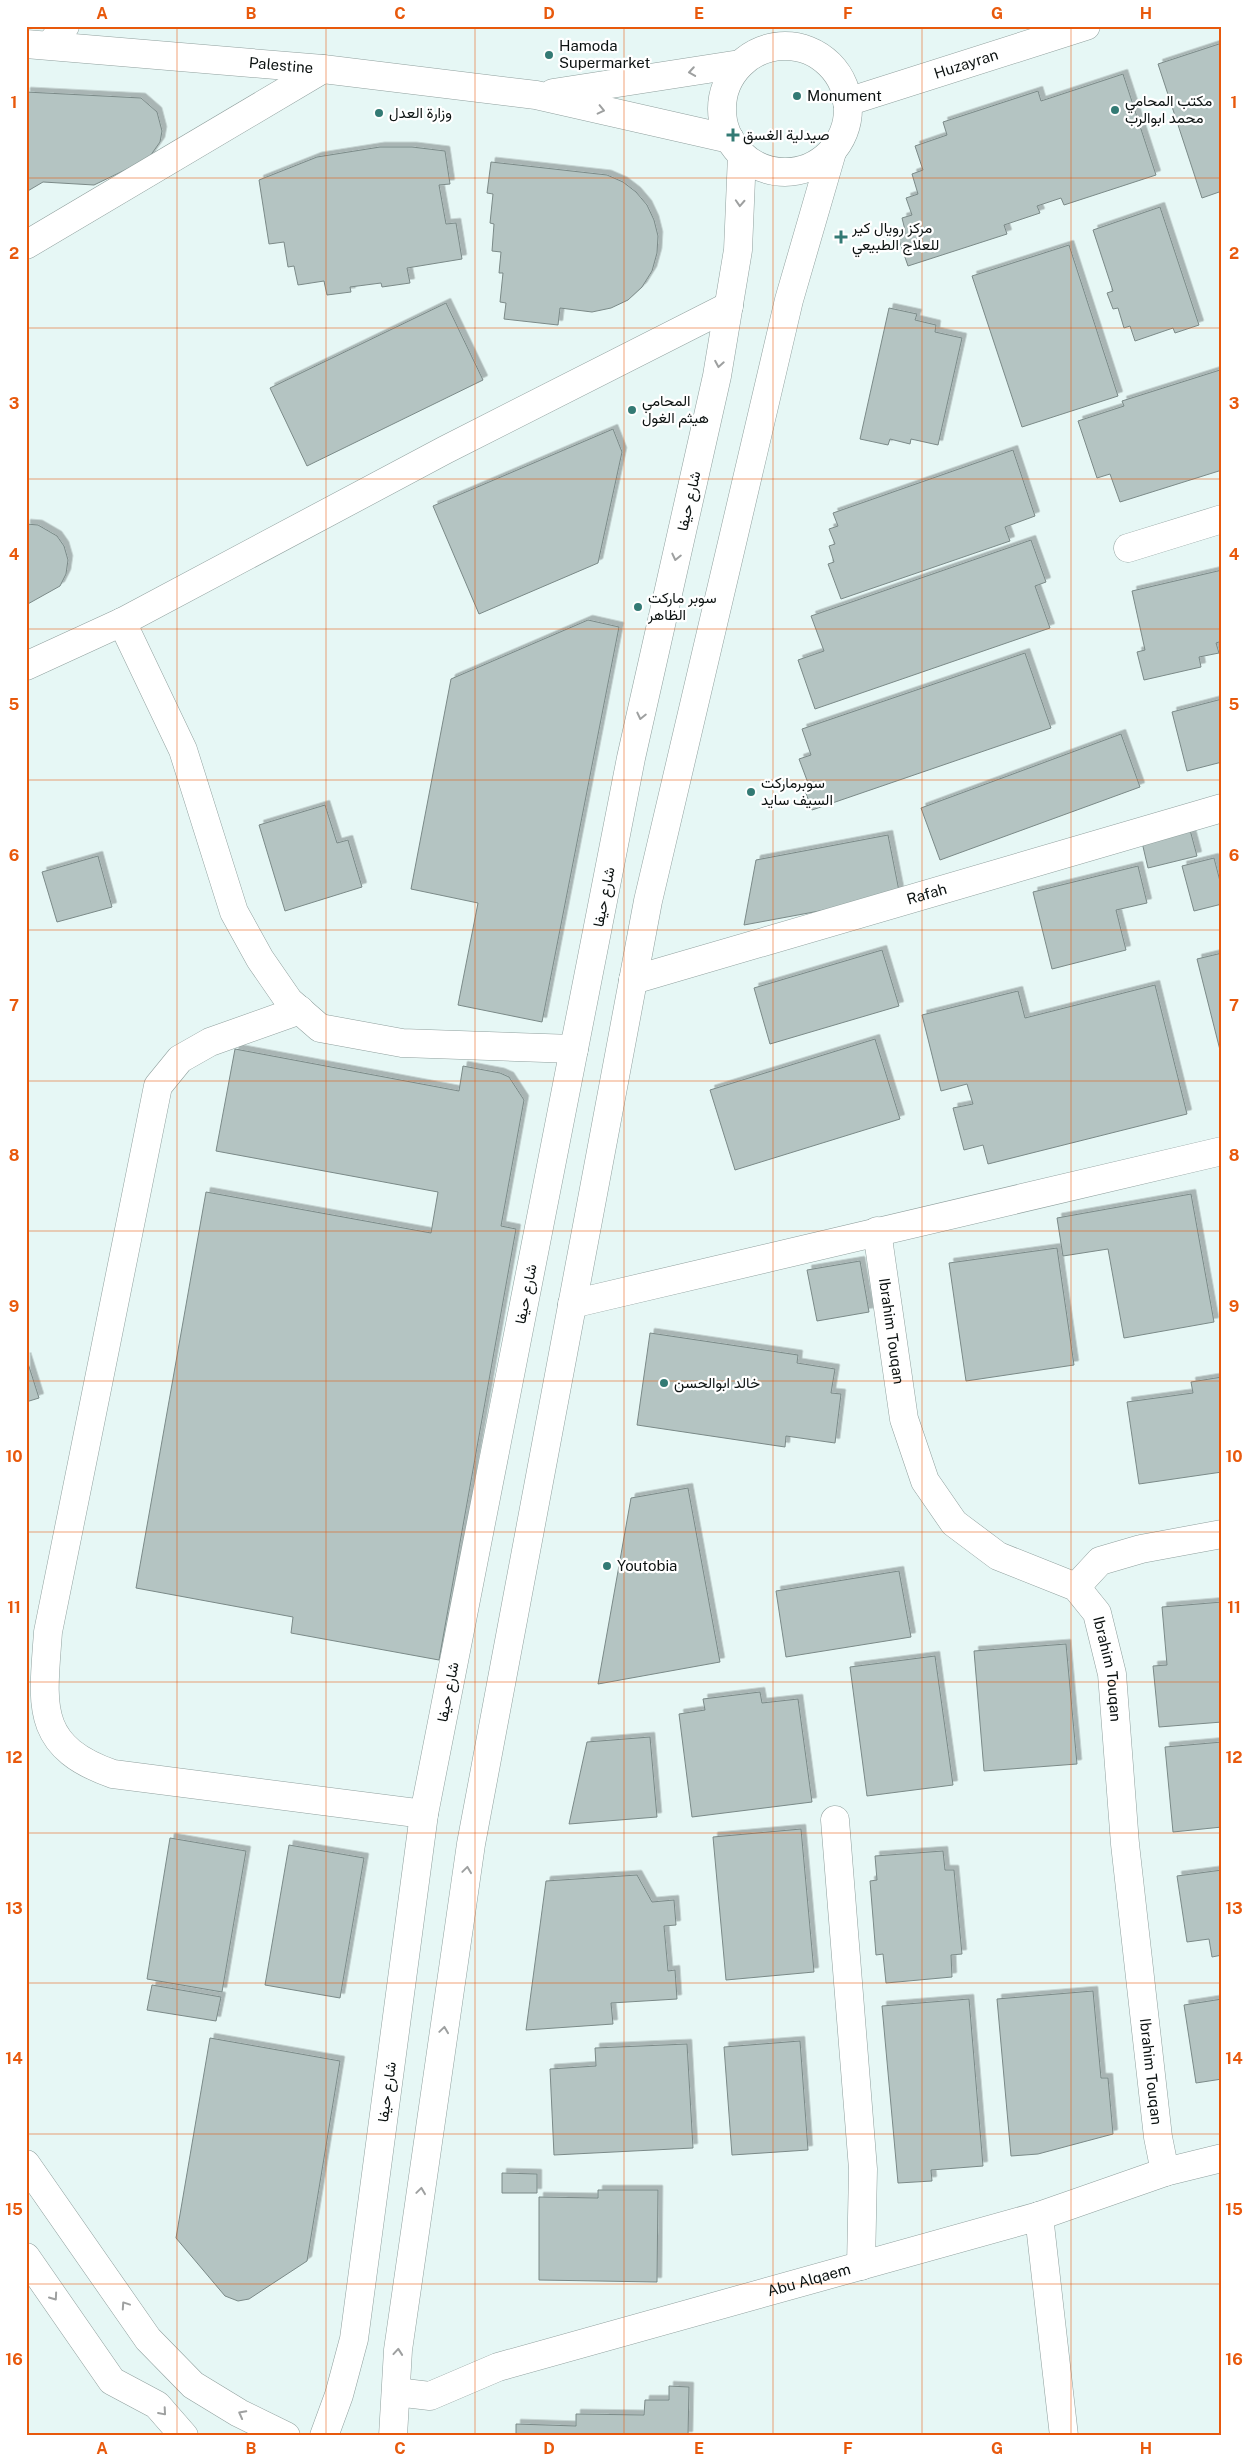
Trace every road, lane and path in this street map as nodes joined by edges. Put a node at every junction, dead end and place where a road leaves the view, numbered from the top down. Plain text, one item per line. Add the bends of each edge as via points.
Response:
1 (1086, 26) edge
2 (802, 37) edge
3 (47, 39) edge
4 (740, 64) junction
5 (323, 69) junction
6 (536, 95) junction
7 (847, 102) junction
8 (736, 147) junction
9 (832, 152) junction
10 (26, 245) edge
11 (729, 306) junction
12 (1222, 519) edge
13 (1128, 548) dead end
14 (122, 622) junction
15 (26, 666) edge
16 (1222, 808) edge
17 (633, 980) junction
18 (300, 1010) junction
19 (574, 1049) junction
20 (1222, 1151) edge
21 (877, 1231) junction
22 (572, 1304) junction
23 (1222, 1534) edge
24 (1076, 1587) junction
25 (424, 1814) junction
26 (835, 1820) dead end
27 (1222, 2158) edge
28 (26, 2164) edge
29 (1165, 2172) junction
30 (1039, 2216) junction
31 (26, 2257) edge
32 (861, 2266) junction
33 (396, 2392) junction
34 (184, 2436) edge
35 (286, 2436) edge
36 (324, 2436) edge
37 (393, 2436) edge
38 (1064, 2436) edge

1 - 7 street, Huzayran
2 - 4 street via 758,52
2 - 7 street via 836,72 846,91
3 - 5 street, Palestine
4 -> 6 street
4 - 8 street via 728,82 723,101 723,121
5 - 6 street, Palestine
5 - 10 street
6 -> 8 street
7 - 9 street via 844,134
8 - 9 street via 758,166 777,172 797,171 815,165
8 -> 11 street, شارع حيفا via 738,250
9 - 17 street via 789,300 648,901
11 - 14 street via 445,450
11 -> 19 street, شارع حيفا via 631,758
12 - 13 street
14 - 15 street
14 - 18 street via 183,750 234,912 260,960
16 - 17 street, Rafah
17 - 22 street
18 - 19 street via 320,1028 402,1044
18 - 25 street via 210,1042 180,1059 158,1086 48,1632 44,1696 49,1726 66,1750 88,1765 113,1774
19 - 25 street, شارع حيفا
20 - 21 street
21 - 22 street
21 - 24 street, Ibrahim Touqan via 904,1419 926,1481 954,1523 998,1556
33 -> 22 street via 398,2350 471,1844
23 - 24 street via 1141,1549 1100,1561
24 - 29 street, Ibrahim Touqan via 1097,1613 1112,1674 1126,1854 1158,2137
25 - 36 street, شارع حيفا via 354,2339
26 - 32 street via 863,2170
27 - 29 street, Abu Alqaem
35 -> 28 street via 239,2413 194,2385 148,2339
29 - 30 street, Abu Alqaem
30 - 32 street, Abu Alqaem
30 - 38 street
31 -> 34 street via 112,2381 158,2405
32 - 33 street, Abu Alqaem via 498,2367 430,2396
33 - 37 street

